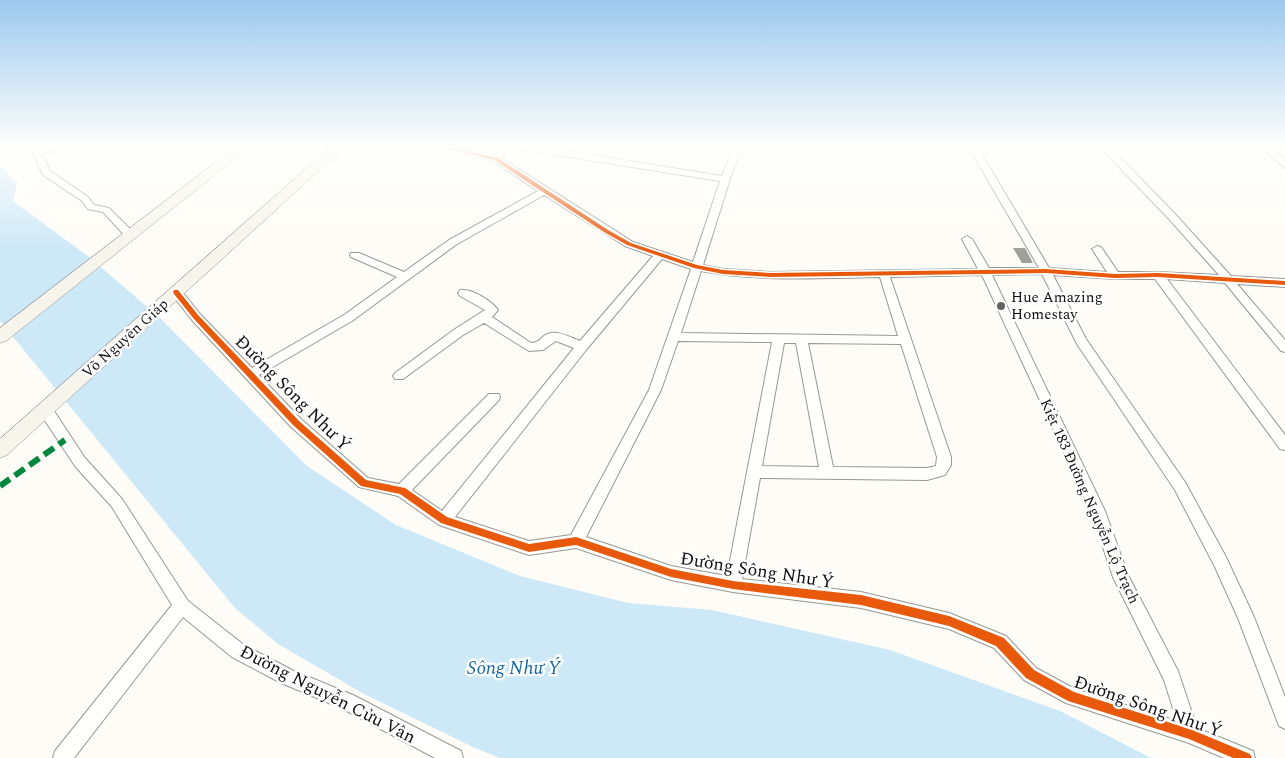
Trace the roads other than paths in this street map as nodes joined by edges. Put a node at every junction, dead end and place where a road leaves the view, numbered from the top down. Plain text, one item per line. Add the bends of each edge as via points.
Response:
1 (59, 181) edge
2 (199, 181) edge
3 (301, 181) edge
4 (530, 181) edge
5 (724, 181) edge
6 (993, 181) edge
7 (1138, 181) edge
8 (544, 191) junction
9 (967, 239) dead end
10 (124, 240) junction
11 (1097, 249) dead end
12 (356, 255) dead end
13 (659, 256) junction
14 (696, 267) junction
15 (985, 271) junction
16 (1046, 271) junction
17 (884, 274) junction
18 (1158, 275) junction
19 (1115, 276) junction
20 (406, 277) junction
21 (1229, 280) junction
22 (1285, 283) edge
23 (464, 293) dead end
24 (173, 296) junction
25 (484, 318) junction
26 (674, 336) junction
27 (0, 337) edge
28 (779, 338) junction
29 (801, 338) junction
30 (906, 340) junction
31 (582, 347) junction
32 (1285, 348) edge
33 (251, 374) junction
34 (399, 376) dead end
35 (494, 398) dead end
36 (51, 404) junction
37 (1285, 444) edge
38 (0, 450) edge
39 (753, 472) junction
40 (827, 473) junction
41 (402, 491) junction
42 (444, 520) junction
43 (576, 541) junction
44 (732, 585) junction
45 (182, 606) junction
46 (1285, 720) edge
47 (1190, 734) junction
48 (62, 758) edge
49 (454, 758) edge
50 (1246, 758) edge

1 - 10 street via 85,199 91,207 106,210
2 - 10 street
3 - 24 street, Võ Nguyên Giáp
4 - 8 street
5 - 14 street
6 - 16 street
7 - 21 street
8 - 13 street via 629,244
8 - 20 street via 453,242
9 - 15 street, Kiệt 183 Đường Nguyễn Lộ Trạch
10 - 27 street
11 - 19 street
12 - 20 street
13 - 14 street
13 - 31 street
14 - 17 street via 770,275
14 - 26 street
15 - 16 street
15 - 17 street
15 - 47 street, Kiệt 183 Đường Nguyễn Lộ Trạch via 1098,511 1122,577 1172,677
16 - 19 street
16 - 46 street via 1081,341 1180,486 1246,617
17 - 30 street
18 - 19 street
18 - 21 street
18 - 37 street
20 - 33 street via 348,318
21 - 22 street
21 - 32 street
23 - 25 street via 492,310
24 - 33 street, Đường Sông Như Ý
24 - 36 street, Võ Nguyên Giáp
25 - 31 street via 529,347 539,347 556,336
25 - 34 street via 460,331
26 - 28 street
26 - 43 street via 655,390
28 - 29 street
28 - 39 street
29 - 30 street
29 - 40 street
30 - 40 street via 944,465 940,471 927,474
31 - 42 street
33 - 41 street, Đường Sông Như Ý via 296,423 364,483
35 - 41 street
36 - 38 street, Võ Nguyên Giáp
36 - 45 street, Đường Nguyễn Cửu Vân via 80,462 117,503
39 - 40 street
39 - 44 street
41 - 42 street, Đường Sông Như Ý
42 - 43 street, Đường Sông Như Ý via 528,548
43 - 44 street, Đường Sông Như Ý via 671,573
44 - 47 street, Đường Sông Như Ý via 861,600 949,620 1000,642 1030,674 1072,697
45 - 48 street
45 - 49 street, Đường Nguyễn Cửu Vân via 238,650 288,678 347,701
47 - 50 street, Đường Sông Như Ý

